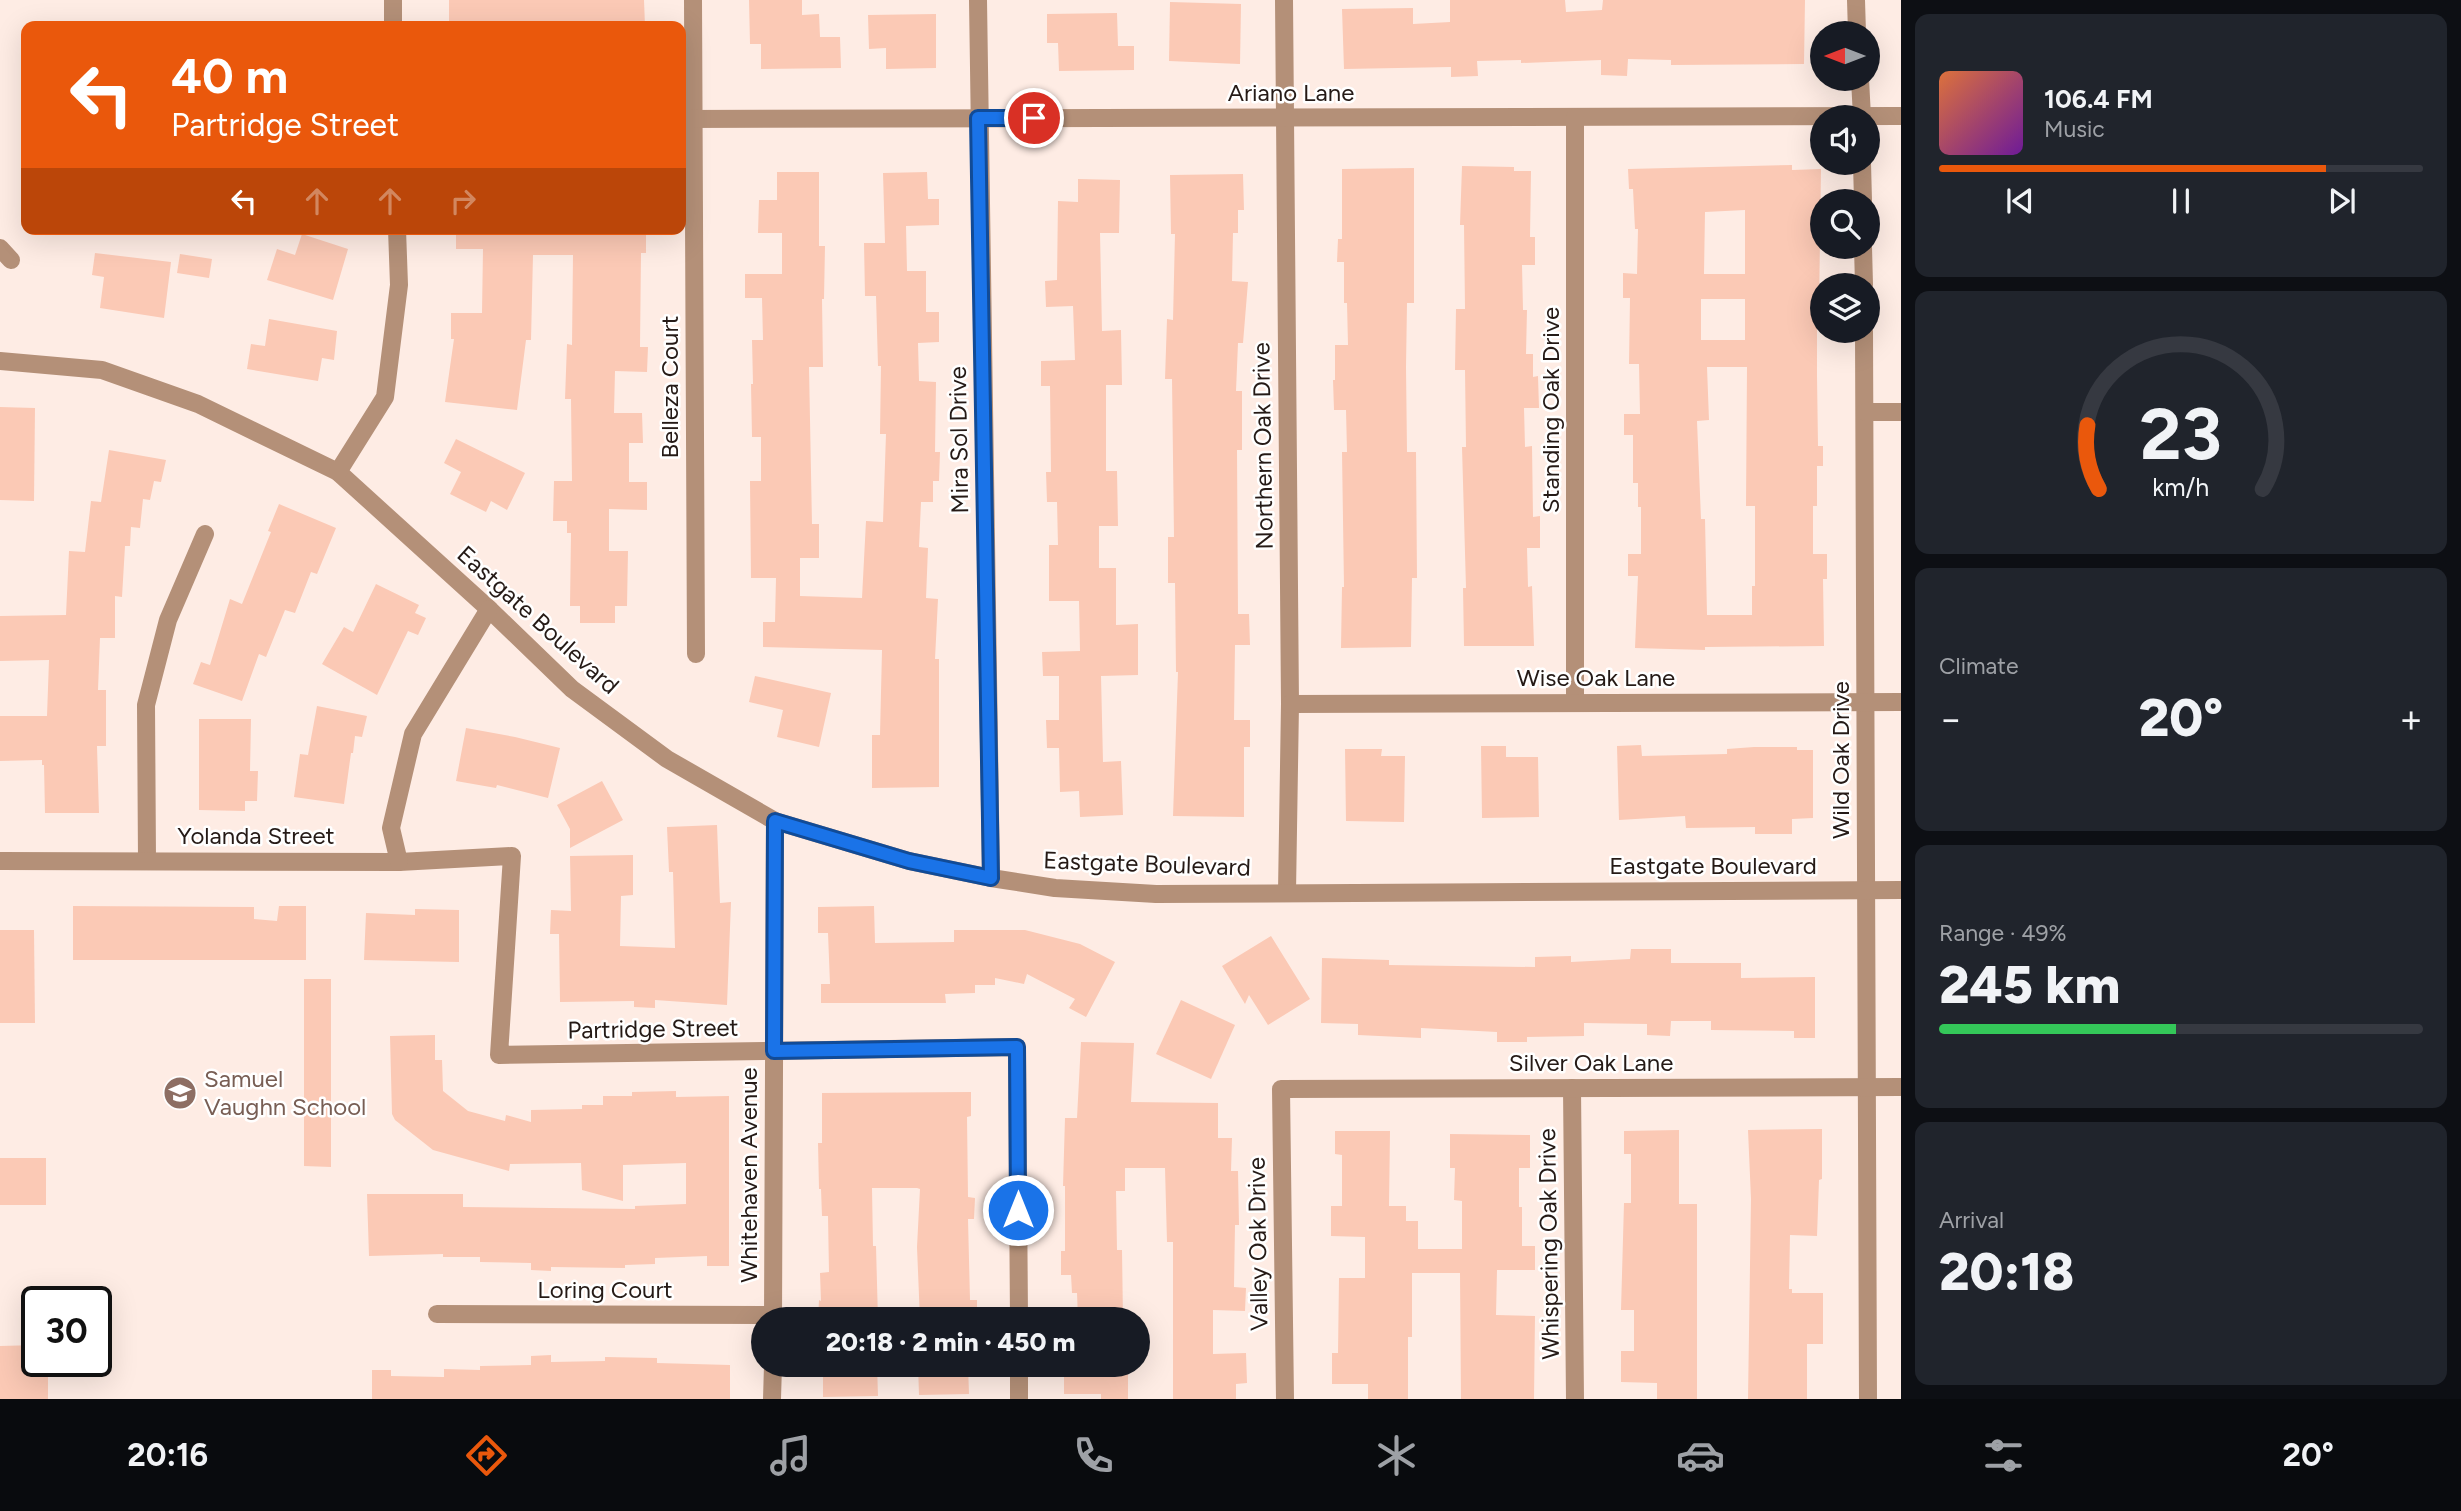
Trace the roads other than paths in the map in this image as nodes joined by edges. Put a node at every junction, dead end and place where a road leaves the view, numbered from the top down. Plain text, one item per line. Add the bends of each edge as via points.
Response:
1 (393, 0) edge
2 (693, 0) edge
3 (978, 0) edge
4 (1284, 0) edge
5 (1856, 0) edge
6 (393, 21) edge
7 (1857, 21) edge
8 (1901, 116) edge
9 (1576, 117) junction
10 (1810, 117) edge
11 (1880, 117) edge
12 (978, 118) junction
13 (1284, 118) junction
14 (687, 119) edge
15 (397, 235) edge
16 (1864, 343) edge
17 (0, 361) edge
18 (1865, 412) junction
19 (1901, 412) edge
20 (338, 472) junction
21 (205, 534) dead end
22 (489, 609) junction
23 (696, 654) dead end
24 (1865, 702) junction
25 (1901, 702) edge
26 (1575, 703) junction
27 (1290, 704) junction
28 (775, 821) junction
29 (147, 860) junction
30 (0, 861) edge
31 (399, 862) junction
32 (991, 878) junction
33 (1865, 890) junction
34 (1901, 890) edge
35 (1287, 892) junction
36 (774, 1051) junction
37 (499, 1055) joint
38 (1866, 1087) junction
39 (1901, 1087) edge
40 (1281, 1088) joint
41 (1572, 1088) junction
42 (773, 1307) edge
43 (1019, 1307) edge
44 (437, 1314) dead end
45 (751, 1317) edge
46 (773, 1377) edge
47 (1019, 1377) edge
48 (772, 1399) edge
49 (1019, 1399) edge
50 (1284, 1399) edge
51 (1575, 1399) edge
52 (1868, 1399) edge

1 - 6 street
2 - 14 street, Belleza Court
3 - 12 street, Mira Sol Drive
4 - 13 street, Northern Oak Drive
5 - 7 street
8 - 11 street, Ariano Lane
9 - 10 street, Ariano Lane
9 - 13 street, Ariano Lane
9 - 26 street, Standing Oak Drive
12 - 13 street, Ariano Lane
12 - 14 street, Ariano Lane
12 - 32 street, Mira Sol Drive
13 - 27 street, Northern Oak Drive
14 - 23 street, Belleza Court
15 - 20 street via 399,285 385,397
16 - 18 street, Wild Oak Drive
17 - 20 street, Eastgate Boulevard via 102,370 198,404
18 - 19 street
18 - 24 street, Wild Oak Drive
20 - 22 street, Eastgate Boulevard
21 - 29 street via 168,620 146,705
22 - 28 street, Eastgate Boulevard via 572,689 667,759
22 - 31 street via 413,734 391,828
24 - 25 street, Wise Oak Lane
24 - 26 street, Wise Oak Lane
24 - 33 street, Wild Oak Drive
26 - 27 street, Wise Oak Lane
27 - 35 street, Northern Oak Drive
28 - 32 street, Eastgate Boulevard via 909,861
28 - 36 street, Whitehaven Avenue
29 - 30 street, Yolanda Street
29 - 31 street, Yolanda Street
31 - 37 street, Yolanda Street via 512,856
32 - 35 street, Eastgate Boulevard via 1116,892
33 - 34 street, Eastgate Boulevard
33 - 35 street, Eastgate Boulevard
33 - 38 street, Wild Oak Drive
36 - 37 street, Partridge Street
36 - 42 street, Whitehaven Avenue
36 - 43 street, Partridge Street via 1017,1047
38 - 39 street, Silver Oak Lane
38 - 41 street, Silver Oak Lane
38 - 52 street, Wild Oak Drive
40 - 41 street, Silver Oak Lane
40 - 50 street, Valley Oak Drive
41 - 51 street, Whispering Oak Drive
44 - 45 street, Loring Court
46 - 48 street
47 - 49 street

